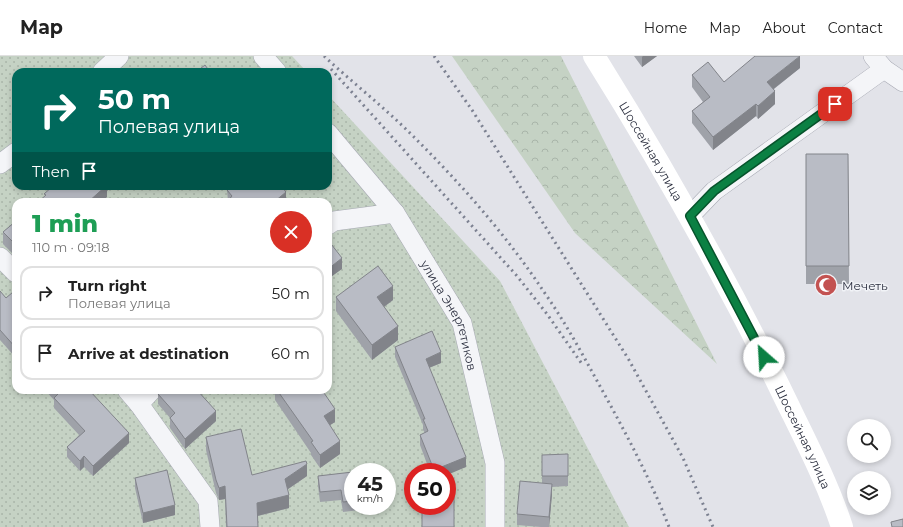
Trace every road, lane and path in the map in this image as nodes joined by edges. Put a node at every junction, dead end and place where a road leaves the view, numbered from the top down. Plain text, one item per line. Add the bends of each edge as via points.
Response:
1 (119, 56) edge
2 (263, 56) edge
3 (594, 56) edge
4 (878, 63) edge
5 (106, 68) edge
6 (274, 68) edge
7 (903, 82) edge
8 (332, 138) edge
9 (12, 155) edge
10 (0, 164) edge
11 (395, 213) junction
12 (690, 216) junction
13 (332, 222) edge
14 (0, 257) edge
15 (12, 268) edge
16 (130, 394) edge
17 (148, 394) edge
18 (139, 404) junction
19 (210, 527) edge
20 (495, 527) edge
21 (842, 527) edge

1 - 5 street
2 - 6 street
3 - 12 main road, Шоссейная улица
4 - 7 street
4 - 12 street via 714,191
8 - 11 street, улица Энергетиков
9 - 10 street
11 - 13 street
11 - 20 street, улица Энергетиков via 462,323 495,463
12 - 21 main road, Шоссейная улица via 755,338 817,465
14 - 15 street
16 - 18 street
17 - 18 street
18 - 19 street via 208,501

